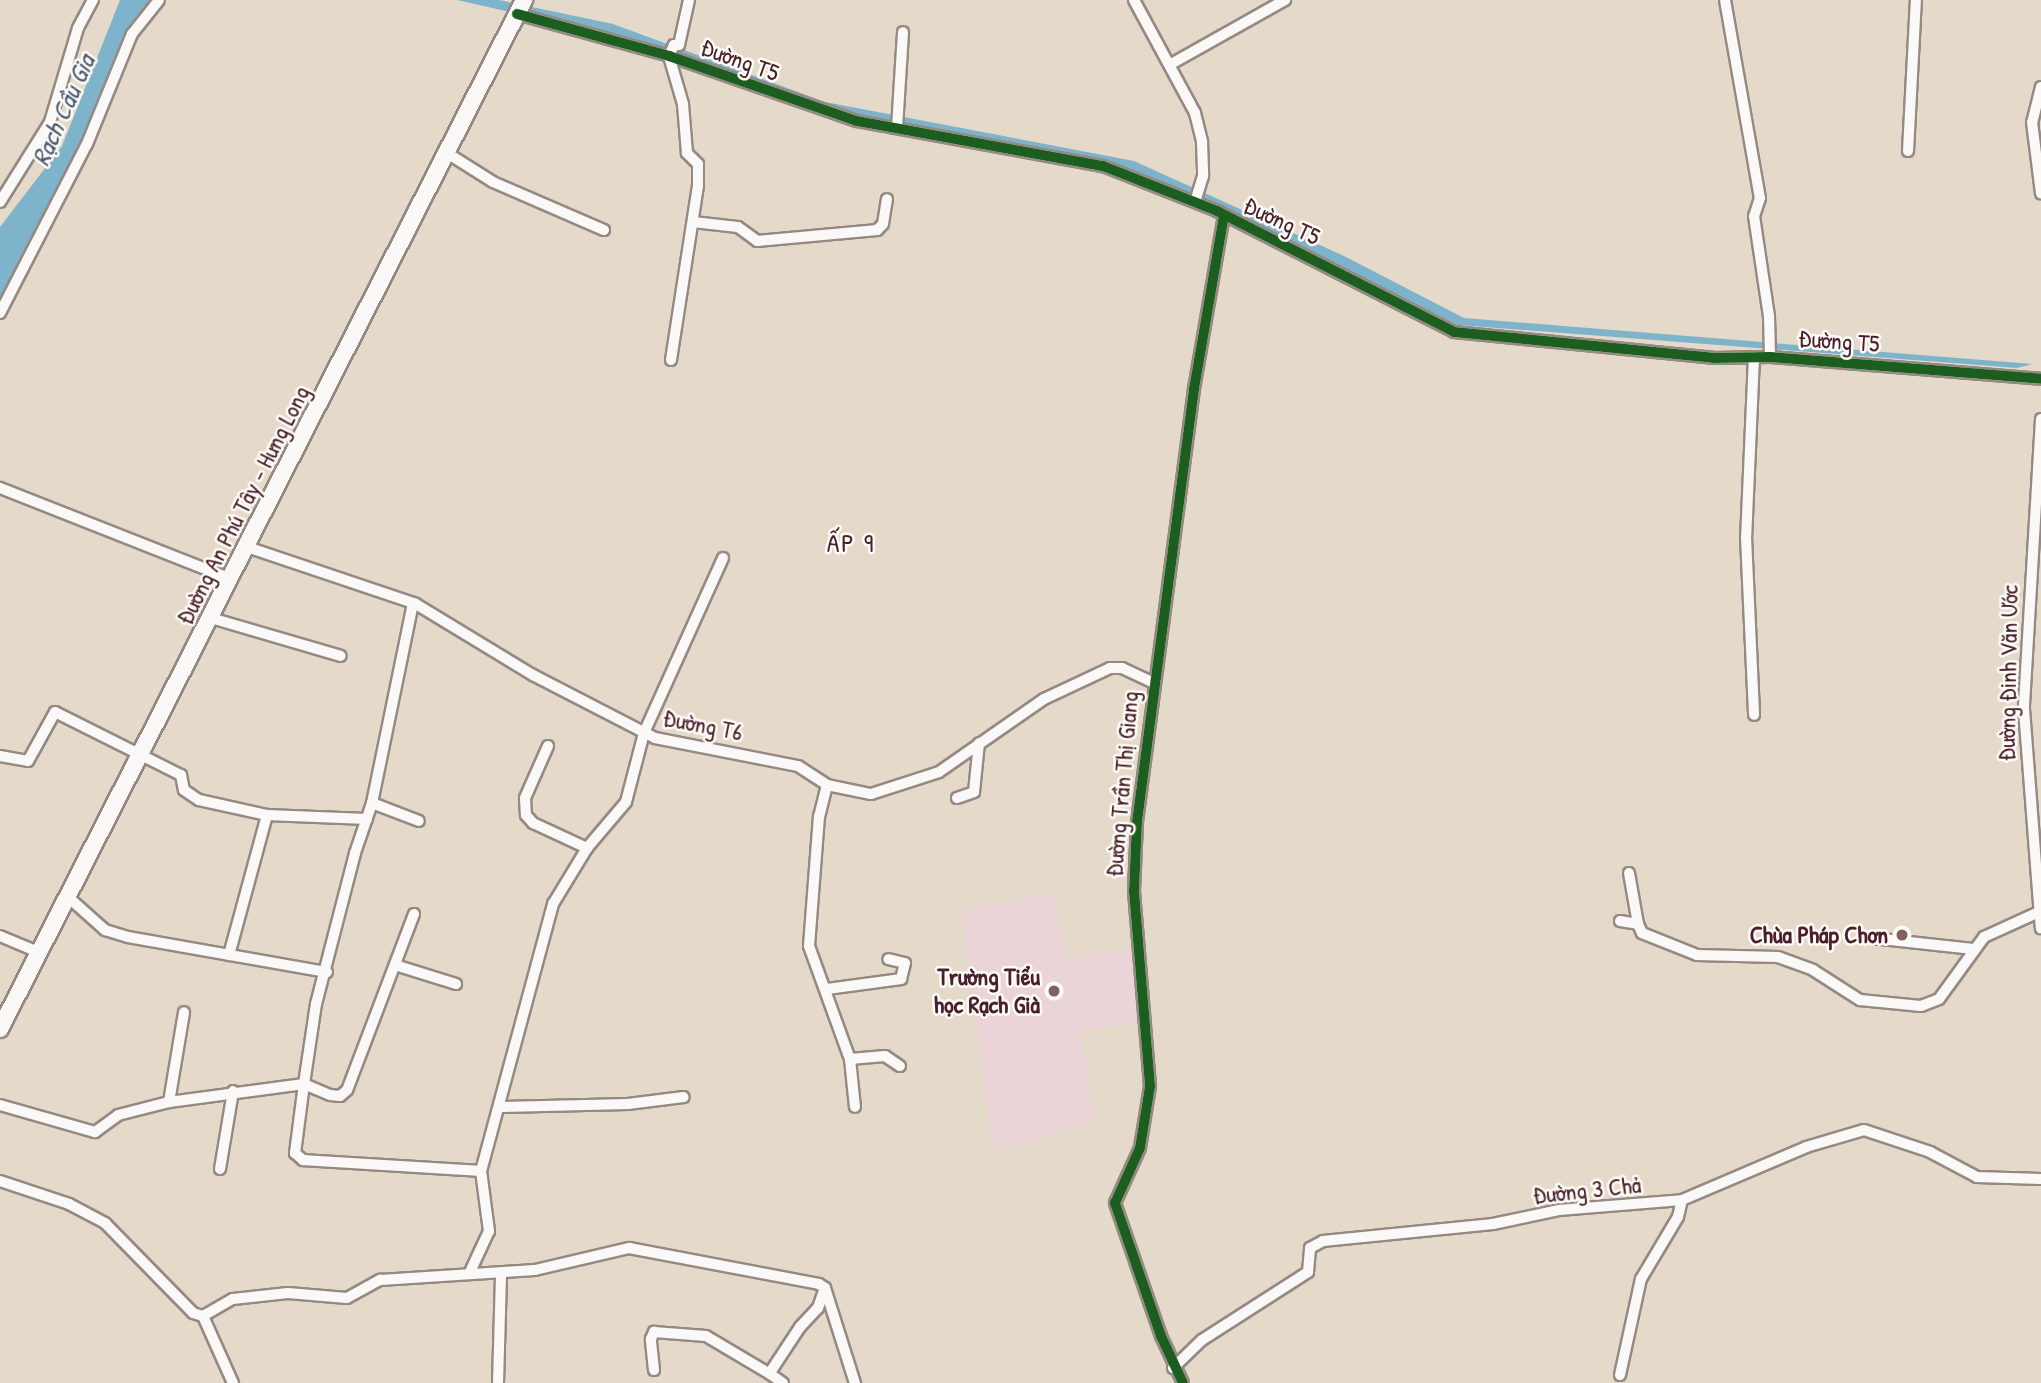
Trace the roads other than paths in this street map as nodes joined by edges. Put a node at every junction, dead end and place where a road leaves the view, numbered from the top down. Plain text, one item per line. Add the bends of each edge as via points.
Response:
1 (93, 0) edge
2 (159, 0) edge
3 (689, 0) edge
4 (1133, 0) edge
5 (1726, 0) edge
6 (1916, 0) edge
7 (1282, 1) edge
8 (522, 3) edge
9 (903, 32) dead end
10 (671, 51) junction
11 (1171, 64) junction
12 (2039, 93) edge
13 (897, 128) junction
14 (1908, 151) dead end
15 (447, 153) junction
16 (2041, 193) edge
17 (887, 200) dead end
18 (1195, 201) junction
19 (0, 202) edge
20 (1224, 216) junction
21 (693, 222) junction
22 (604, 230) dead end
23 (0, 313) edge
24 (1770, 354) junction
25 (1754, 356) junction
26 (671, 360) dead end
27 (2041, 379) edge
28 (2041, 419) edge
29 (0, 488) edge
30 (247, 547) junction
31 (723, 558) dead end
32 (231, 579) junction
33 (413, 603) junction
34 (211, 618) junction
35 (341, 656) dead end
36 (1152, 682) junction
37 (1754, 715) dead end
38 (644, 733) junction
39 (979, 743) junction
40 (548, 746) dead end
41 (0, 756) edge
42 (140, 758) junction
43 (827, 785) junction
44 (957, 798) dead end
45 (372, 803) junction
46 (267, 815) junction
47 (367, 819) junction
48 (419, 821) dead end
49 (587, 848) junction
50 (1629, 873) dead end
51 (68, 897) junction
52 (2039, 911) edge
53 (414, 914) dead end
54 (1620, 921) dead end
55 (1638, 924) junction
56 (2041, 928) edge
57 (0, 936) edge
58 (1872, 938) dead end
59 (1973, 949) junction
60 (38, 952) junction
61 (229, 956) junction
62 (888, 959) dead end
63 (395, 965) junction
64 (327, 972) junction
65 (456, 984) dead end
66 (827, 989) junction
67 (184, 1012) dead end
68 (0, 1029) edge
69 (850, 1059) junction
70 (900, 1066) dead end
71 (304, 1084) junction
72 (233, 1091) junction
73 (684, 1097) dead end
74 (169, 1101) junction
75 (0, 1105) edge
76 (502, 1107) junction
77 (855, 1107) dead end
78 (220, 1169) dead end
79 (481, 1171) junction
80 (2041, 1179) edge
81 (0, 1181) edge
82 (1682, 1200) junction
83 (501, 1273) junction
84 (469, 1274) junction
85 (825, 1288) junction
86 (203, 1316) junction
87 (1173, 1368) junction
88 (654, 1370) dead end
89 (770, 1374) junction
90 (1620, 1375) dead end
91 (233, 1383) edge
92 (498, 1383) edge
93 (783, 1383) edge
94 (855, 1383) edge
95 (1183, 1383) edge

1 - 19 street via 78,28 50,122
2 - 23 street via 132,34 87,144
3 - 10 street via 679,45
4 - 11 street
5 - 24 street via 1760,198 1754,216
6 - 14 street
7 - 11 street
8 - 10 street, Đường T5
8 - 15 street, Đường An Phú Tây - Hưng Long
9 - 13 street
10 - 13 street, Đường T5 via 806,106
10 - 21 street via 683,104 687,153 698,164
11 - 18 street via 1200,134 1201,188
12 - 16 street via 2032,122
13 - 18 street, Đường T5 via 1103,166
15 - 22 street via 492,182
15 - 30 street, Đường An Phú Tây - Hưng Long
17 - 21 street via 883,225 877,230 757,241 738,227
18 - 20 street, Đường T5
20 - 25 street, Đường T5 via 1454,332 1713,358
20 - 36 street, Đường Trần Thị Giang
21 - 26 street
24 - 25 street, Đường T5
24 - 27 street, Đường T5
25 - 37 street via 1746,537
28 - 52 street, Đường Đinh Văn Ước via 2024,709
29 - 32 street
30 - 32 street, Đường An Phú Tây - Hưng Long
30 - 33 street, Đường T6
31 - 38 street
32 - 34 street, Đường An Phú Tây - Hưng Long
33 - 38 street, Đường T6 via 533,675
33 - 45 street
34 - 35 street
34 - 42 street, Đường An Phú Tây - Hưng Long
36 - 39 street, Đường T6 via 1122,668 1110,668 1044,699
36 - 87 street, Đường Trần Thị Giang via 1134,891 1150,1086 1140,1148 1115,1203
38 - 43 street, Đường T6 via 798,766
38 - 49 street via 626,802
39 - 43 street, Đường T6 via 939,772 871,794
39 - 44 street via 974,792
40 - 49 street via 525,798 526,815 533,823
41 - 42 street via 29,761 55,712
42 - 46 street via 181,775 189,796
42 - 51 street, Đường An Phú Tây - Hưng Long
43 - 66 street via 819,816 808,935
45 - 47 street
45 - 48 street
46 - 47 street
46 - 61 street
47 - 64 street
49 - 76 street via 553,904 506,1068
50 - 55 street
51 - 60 street, Đường An Phú Tây - Hưng Long
51 - 61 street via 105,930
52 - 56 street, Đường Đinh Văn Ước
52 - 59 street via 1991,932
53 - 63 street
54 - 55 street
55 - 59 street via 1642,933 1702,957 1784,958 1813,970 1846,994 1877,1005 1934,1003 1952,985
57 - 60 street
58 - 59 street
60 - 68 street, Đường An Phú Tây - Hưng Long
61 - 64 street
62 - 66 street via 905,963 901,979
63 - 65 street
63 - 71 street via 347,1090 340,1096 330,1095
64 - 71 street via 316,1004
66 - 69 street
67 - 74 street
69 - 70 street via 886,1056
69 - 77 street
71 - 72 street
71 - 79 street via 294,1141 298,1158
72 - 74 street
72 - 78 street
73 - 76 street via 628,1104
74 - 75 street via 118,1115 95,1132
76 - 79 street via 488,1135
79 - 84 street via 489,1231
80 - 82 street, Đường 3 Chả via 1977,1177 1930,1152 1864,1130 1806,1147
81 - 86 street via 69,1204 105,1223 193,1313
82 - 87 street, Đường 3 Chả via 1559,1210 1493,1224 1323,1241 1310,1248 1308,1272 1202,1340
82 - 90 street via 1678,1217 1641,1279
83 - 84 street
83 - 85 street via 629,1248
83 - 92 street
84 - 86 street via 380,1280 346,1298 288,1293 233,1299
85 - 89 street via 818,1308
85 - 94 street
86 - 91 street
87 - 95 street, Đường Trần Thị Giang
88 - 89 street via 654,1332 706,1336
89 - 93 street

